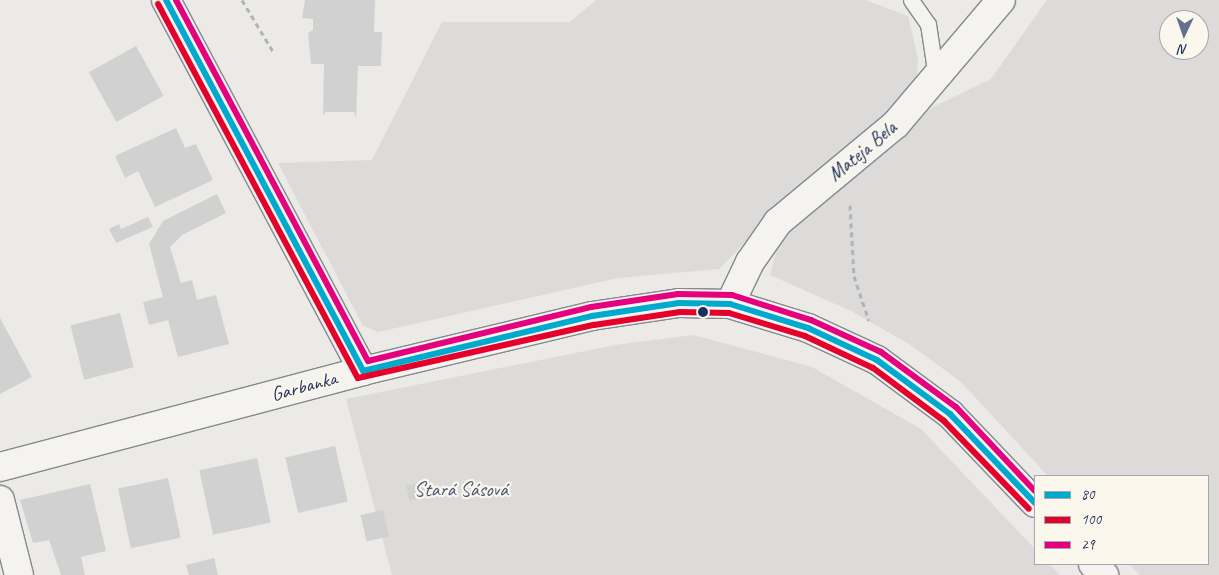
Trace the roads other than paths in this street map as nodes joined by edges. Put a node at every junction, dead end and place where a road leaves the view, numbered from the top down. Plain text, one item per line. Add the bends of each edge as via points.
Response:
1 (166, 0) edge
2 (911, 0) edge
3 (1001, 0) edge
4 (937, 78) junction
5 (730, 304) junction
6 (363, 371) junction
7 (0, 467) edge
8 (0, 500) edge
9 (1034, 502) edge
10 (1094, 565) edge
11 (18, 575) edge
12 (1104, 575) edge

1 - 6 street
2 - 4 lane via 928,24
3 - 4 street, Mateja Bela
4 - 5 street, Mateja Bela via 896,124 778,222 750,262
5 - 6 street, Garbanka via 679,303 592,316
5 - 9 street, Garbanka via 808,328 877,360 950,414
6 - 7 street, Garbanka
8 - 11 street
10 - 12 street

